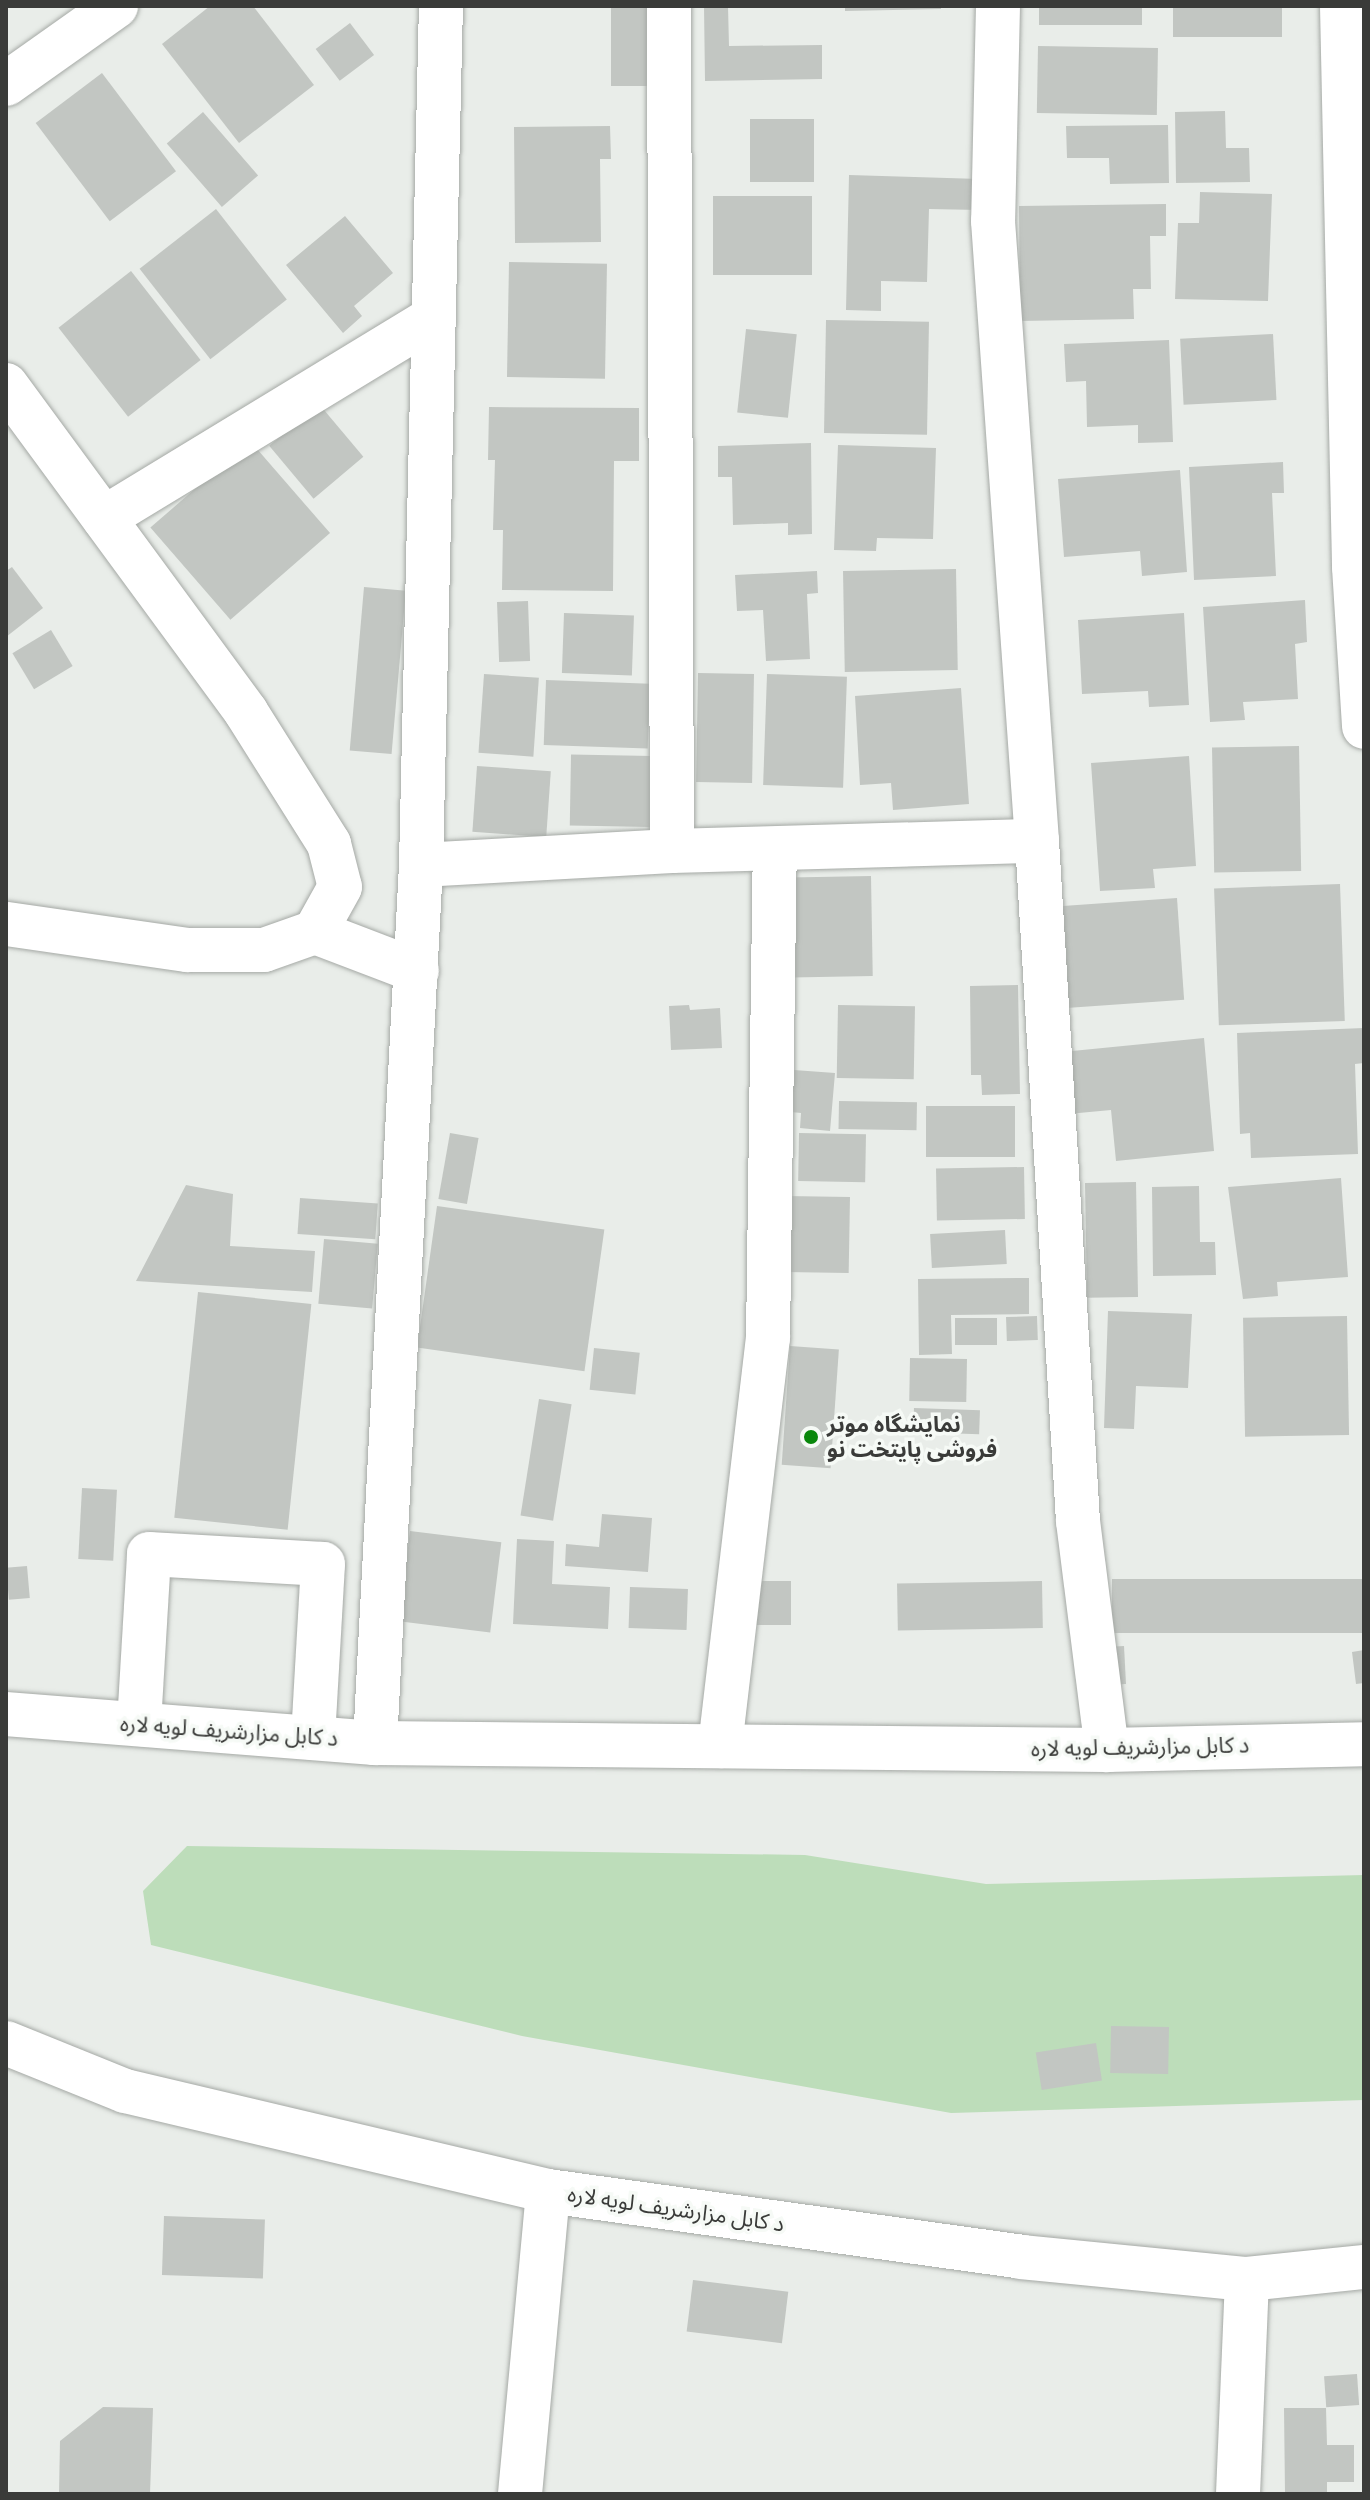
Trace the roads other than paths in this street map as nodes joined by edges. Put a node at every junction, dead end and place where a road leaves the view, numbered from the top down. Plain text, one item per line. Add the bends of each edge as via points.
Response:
1 (116, 6) edge
2 (441, 6) edge
3 (669, 6) edge
4 (998, 6) edge
5 (1342, 6) edge
6 (6, 84) edge
7 (434, 317) junction
8 (6, 385) edge
9 (104, 518) junction
10 (1364, 727) edge
11 (1037, 841) junction
12 (775, 849) junction
13 (672, 851) junction
14 (421, 865) junction
15 (6, 924) edge
16 (315, 932) junction
17 (417, 971) junction
18 (6, 1714) edge
19 (139, 1724) junction
20 (313, 1738) junction
21 (375, 1743) junction
22 (1364, 1744) edge
23 (720, 1746) junction
24 (1107, 1750) junction
25 (6, 2043) edge
26 (548, 2191) junction
27 (1364, 2267) edge
28 (1247, 2279) junction
29 (520, 2494) edge
30 (1238, 2494) edge

1 - 6 main road
2 - 7 main road
3 - 13 main road
4 - 11 main road via 993,221
5 - 10 main road via 1354,567
7 - 9 main road
7 - 14 main road
8 - 9 main road
9 - 16 main road via 246,712 329,844 340,887
11 - 12 main road
11 - 24 main road via 1078,1521
12 - 13 main road
12 - 23 main road via 768,1338
13 - 14 main road
14 - 17 main road
15 - 16 main road via 187,950 264,950
16 - 17 main road
17 - 21 main road
18 - 19 main road, د کابل مزارشریف لویه لاره
19 - 20 main road, د کابل مزارشریف لویه لاره
19 - 20 main road via 149,1554 323,1564
20 - 21 main road, د کابل مزارشریف لویه لاره
21 - 23 main road, د کابل مزارشریف لویه لاره
22 - 24 main road, د کابل مزارشریف لویه لاره
23 - 24 main road, د کابل مزارشریف لویه لاره
25 - 26 main road, د کابل مزارشریف لویه لاره via 125,2091
26 - 28 main road, د کابل مزارشریف لویه لاره via 1021,2257
26 - 29 main road
27 - 28 main road, د کابل مزارشریف لویه لاره
28 - 30 main road

